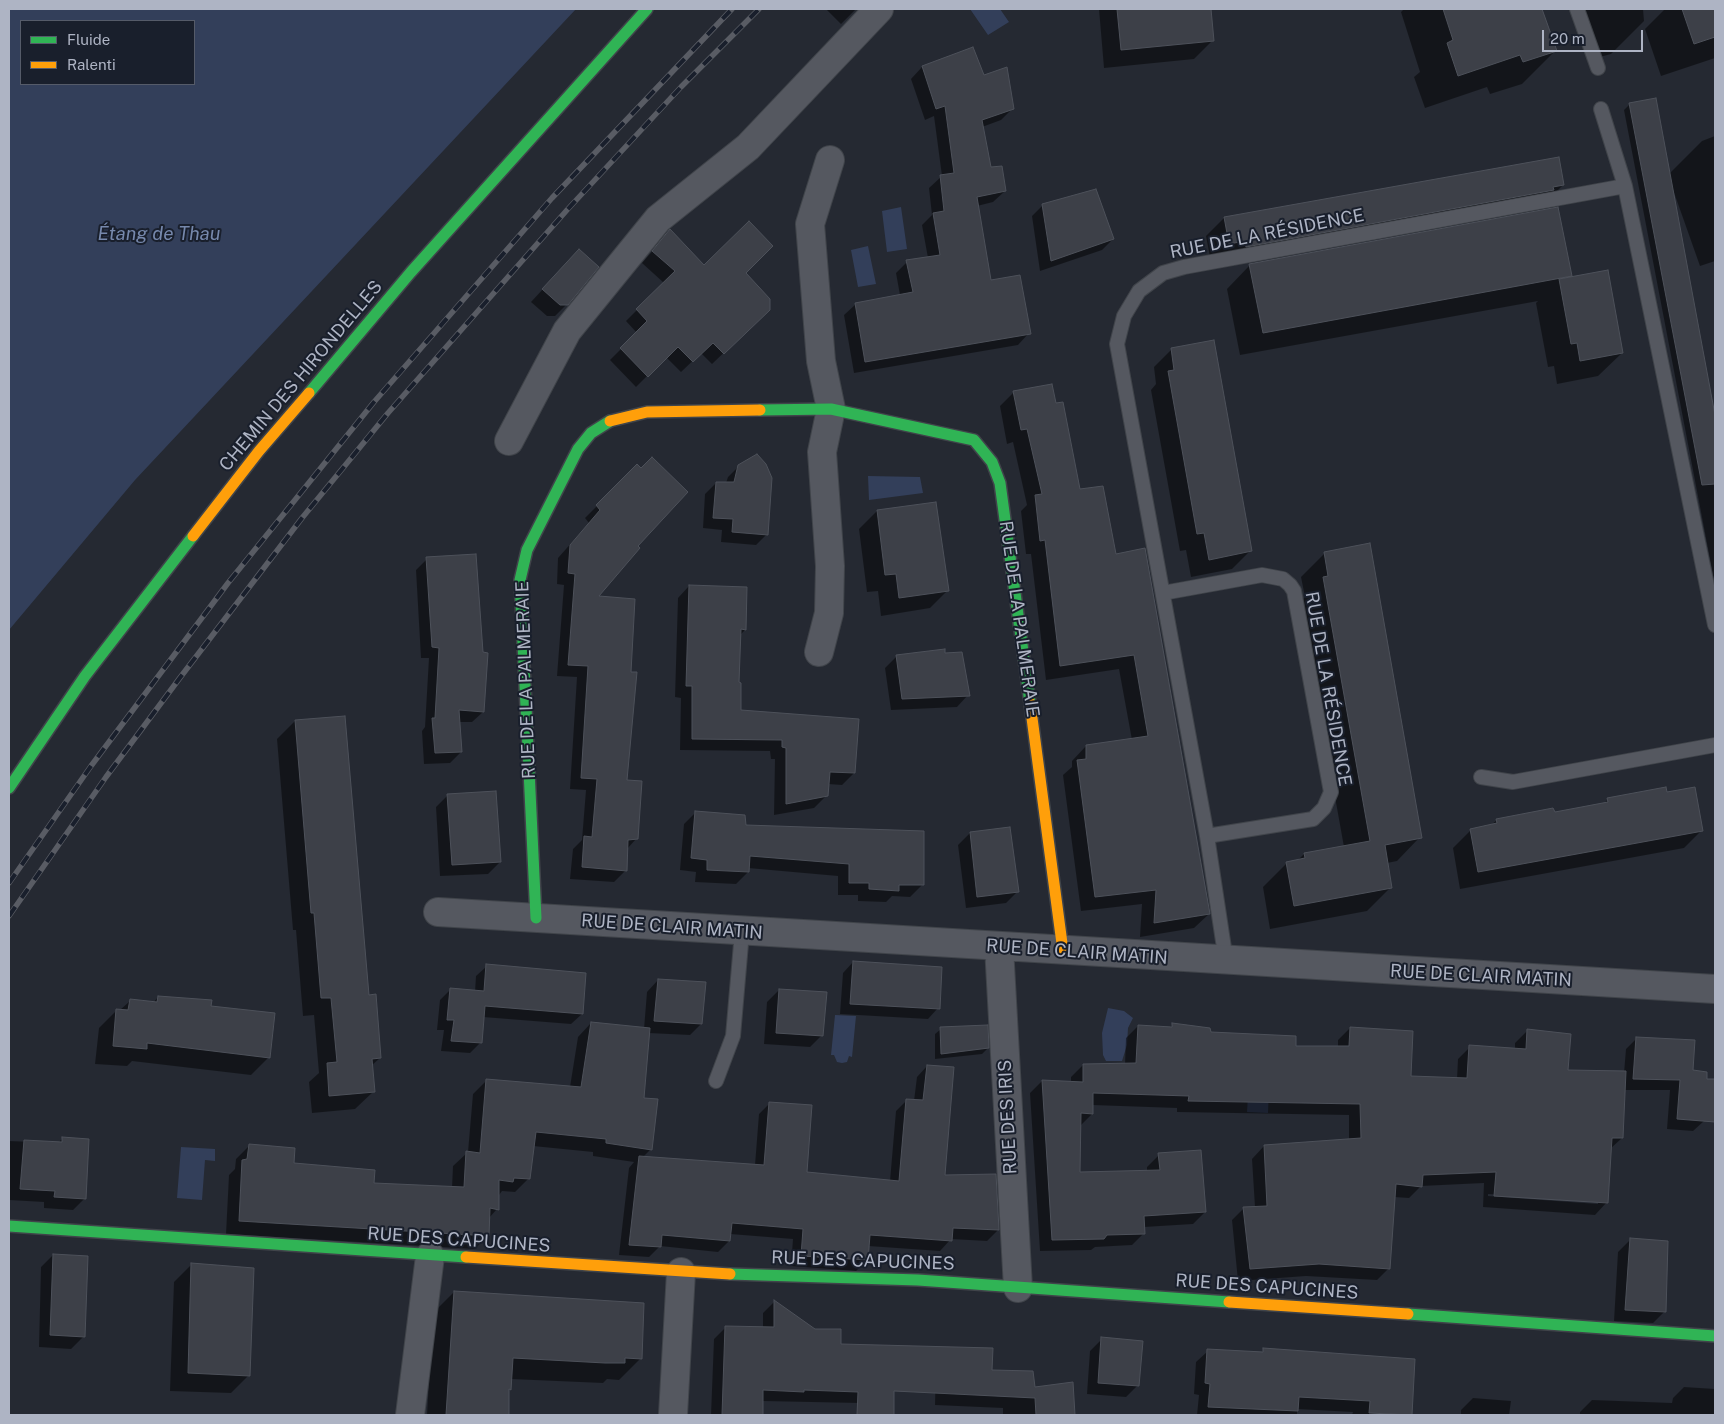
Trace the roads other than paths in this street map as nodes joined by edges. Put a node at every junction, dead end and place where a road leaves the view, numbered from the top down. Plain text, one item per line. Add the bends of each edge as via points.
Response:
1 (647, 9) edge
2 (878, 9) edge
3 (1577, 9) edge
4 (1598, 68) dead end
5 (1601, 109) dead end
6 (830, 160) dead end
7 (1625, 186) junction
8 (831, 409) junction
9 (509, 441) dead end
10 (1164, 593) junction
11 (1715, 625) edge
12 (819, 652) dead end
13 (1715, 745) edge
14 (1481, 777) dead end
15 (9, 788) edge
16 (1207, 836) junction
17 (438, 912) dead end
18 (536, 918) junction
19 (742, 932) junction
20 (999, 947) junction
21 (1064, 951) junction
22 (1226, 961) junction
23 (1715, 989) edge
24 (716, 1081) dead end
25 (9, 1226) edge
26 (430, 1256) junction
27 (681, 1272) junction
28 (1018, 1288) junction
29 (1715, 1336) edge
30 (410, 1415) edge
31 (673, 1415) edge

1 - 15 street, CHEMIN DES HIRONDELLES via 423,257 294,408 147,593 85,676
2 - 9 street via 748,147 658,219 567,331
3 - 4 lane
5 - 7 lane
6 - 8 street via 810,224 821,361
7 - 10 lane, RUE DE LA RÉSIDENCE via 1184,267 1163,273 1139,291 1124,316 1117,344
7 - 11 lane
8 - 12 street via 822,452 830,566 829,613
8 - 18 street, RUE DE LA PALMERAIE via 647,412 608,422 591,433 578,448 527,550 520,580
8 - 21 street, RUE DE LA PALMERAIE via 974,440 992,462 1000,483
10 - 16 lane, RUE DE LA RÉSIDENCE
10 - 16 lane, RUE DE LA RÉSIDENCE via 1262,575 1290,584 1294,591 1331,792 1324,808 1313,819
13 - 14 lane via 1513,782
16 - 22 lane, RUE DE LA RÉSIDENCE
17 - 18 street, RUE DE CLAIR MATIN
18 - 19 street, RUE DE CLAIR MATIN
19 - 20 street, RUE DE CLAIR MATIN
19 - 24 lane via 734,1036
20 - 21 street, RUE DE CLAIR MATIN
20 - 28 street, RUE DES IRIS
21 - 22 street, RUE DE CLAIR MATIN
22 - 23 street, RUE DE CLAIR MATIN
25 - 26 street, RUE DES CAPUCINES
26 - 27 street, RUE DES CAPUCINES
26 - 30 street
27 - 28 street, RUE DES CAPUCINES via 918,1280
27 - 31 street
28 - 29 street, RUE DES CAPUCINES

